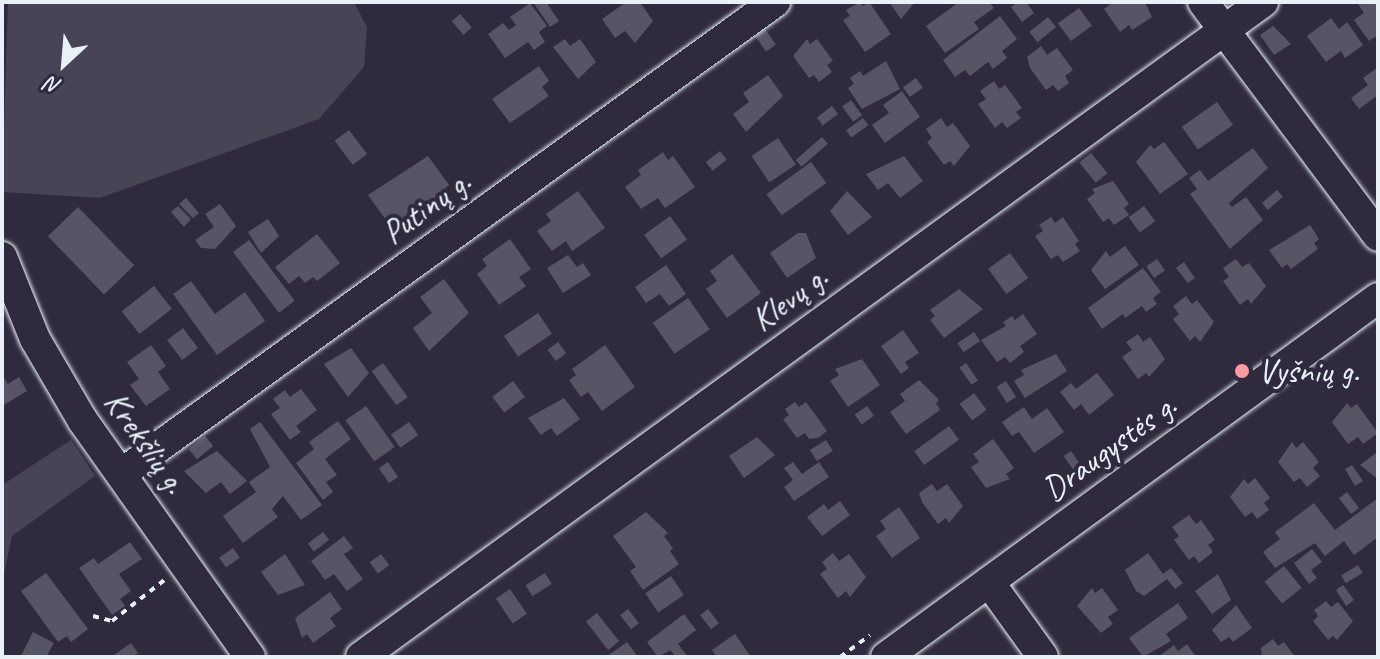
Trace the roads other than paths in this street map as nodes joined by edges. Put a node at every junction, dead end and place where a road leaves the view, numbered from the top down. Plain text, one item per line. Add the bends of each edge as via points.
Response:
1 (775, 2) edge
2 (1203, 2) edge
3 (1263, 2) edge
4 (1223, 31) junction
5 (1378, 236) edge
6 (2, 257) edge
7 (1378, 298) edge
8 (121, 474) junction
9 (989, 582) junction
10 (250, 657) edge
11 (361, 657) edge
12 (886, 657) edge
13 (1043, 657) edge

1 - 8 street, Putinų g.
2 - 4 street
3 - 4 street, Klevų g.
4 - 5 street
4 - 11 street, Klevų g.
6 - 8 street, Krekšlių g. via 35,339
7 - 9 street, Draugystės g.
8 - 10 street, Krekšlių g.
9 - 12 street, Draugystės g.
9 - 13 street

